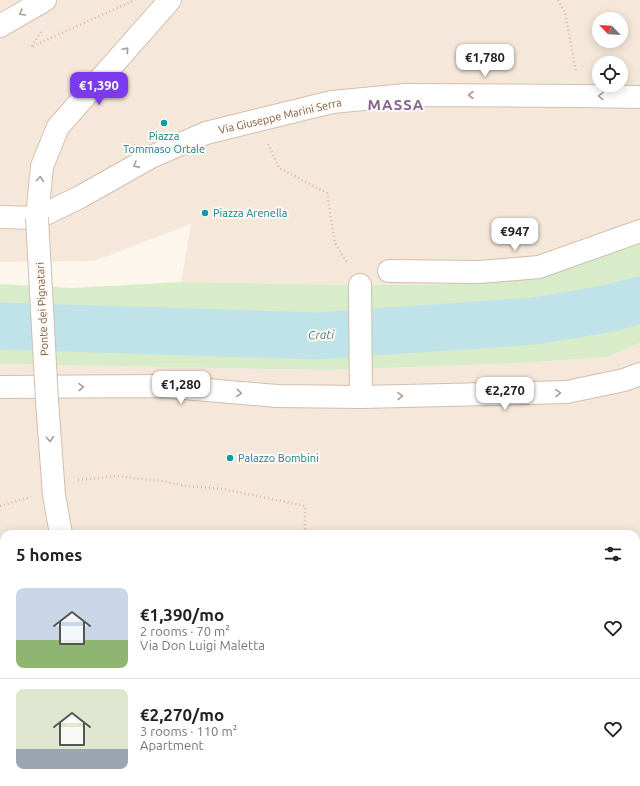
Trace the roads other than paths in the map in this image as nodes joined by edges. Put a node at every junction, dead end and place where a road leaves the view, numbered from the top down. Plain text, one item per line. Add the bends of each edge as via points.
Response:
1 (45, 0) edge
2 (170, 0) edge
3 (0, 26) edge
4 (640, 97) edge
5 (0, 217) edge
6 (37, 218) junction
7 (640, 231) edge
8 (389, 271) dead end
9 (360, 286) road end
10 (640, 374) edge
11 (0, 387) edge
12 (361, 397) junction
13 (60, 530) edge

1 -> 3 street
6 -> 2 street, Ponte dei Pignatari via 42,166 58,128
4 -> 6 street, Via Giuseppe Marini Serra via 406,95 332,102 206,133 151,157
5 - 6 street
6 -> 13 street, Ponte dei Pignatari, bridge via 54,495
7 - 8 street via 539,267 480,272
9 - 12 street
12 -> 10 street via 567,392
11 -> 12 street via 160,386 277,396

